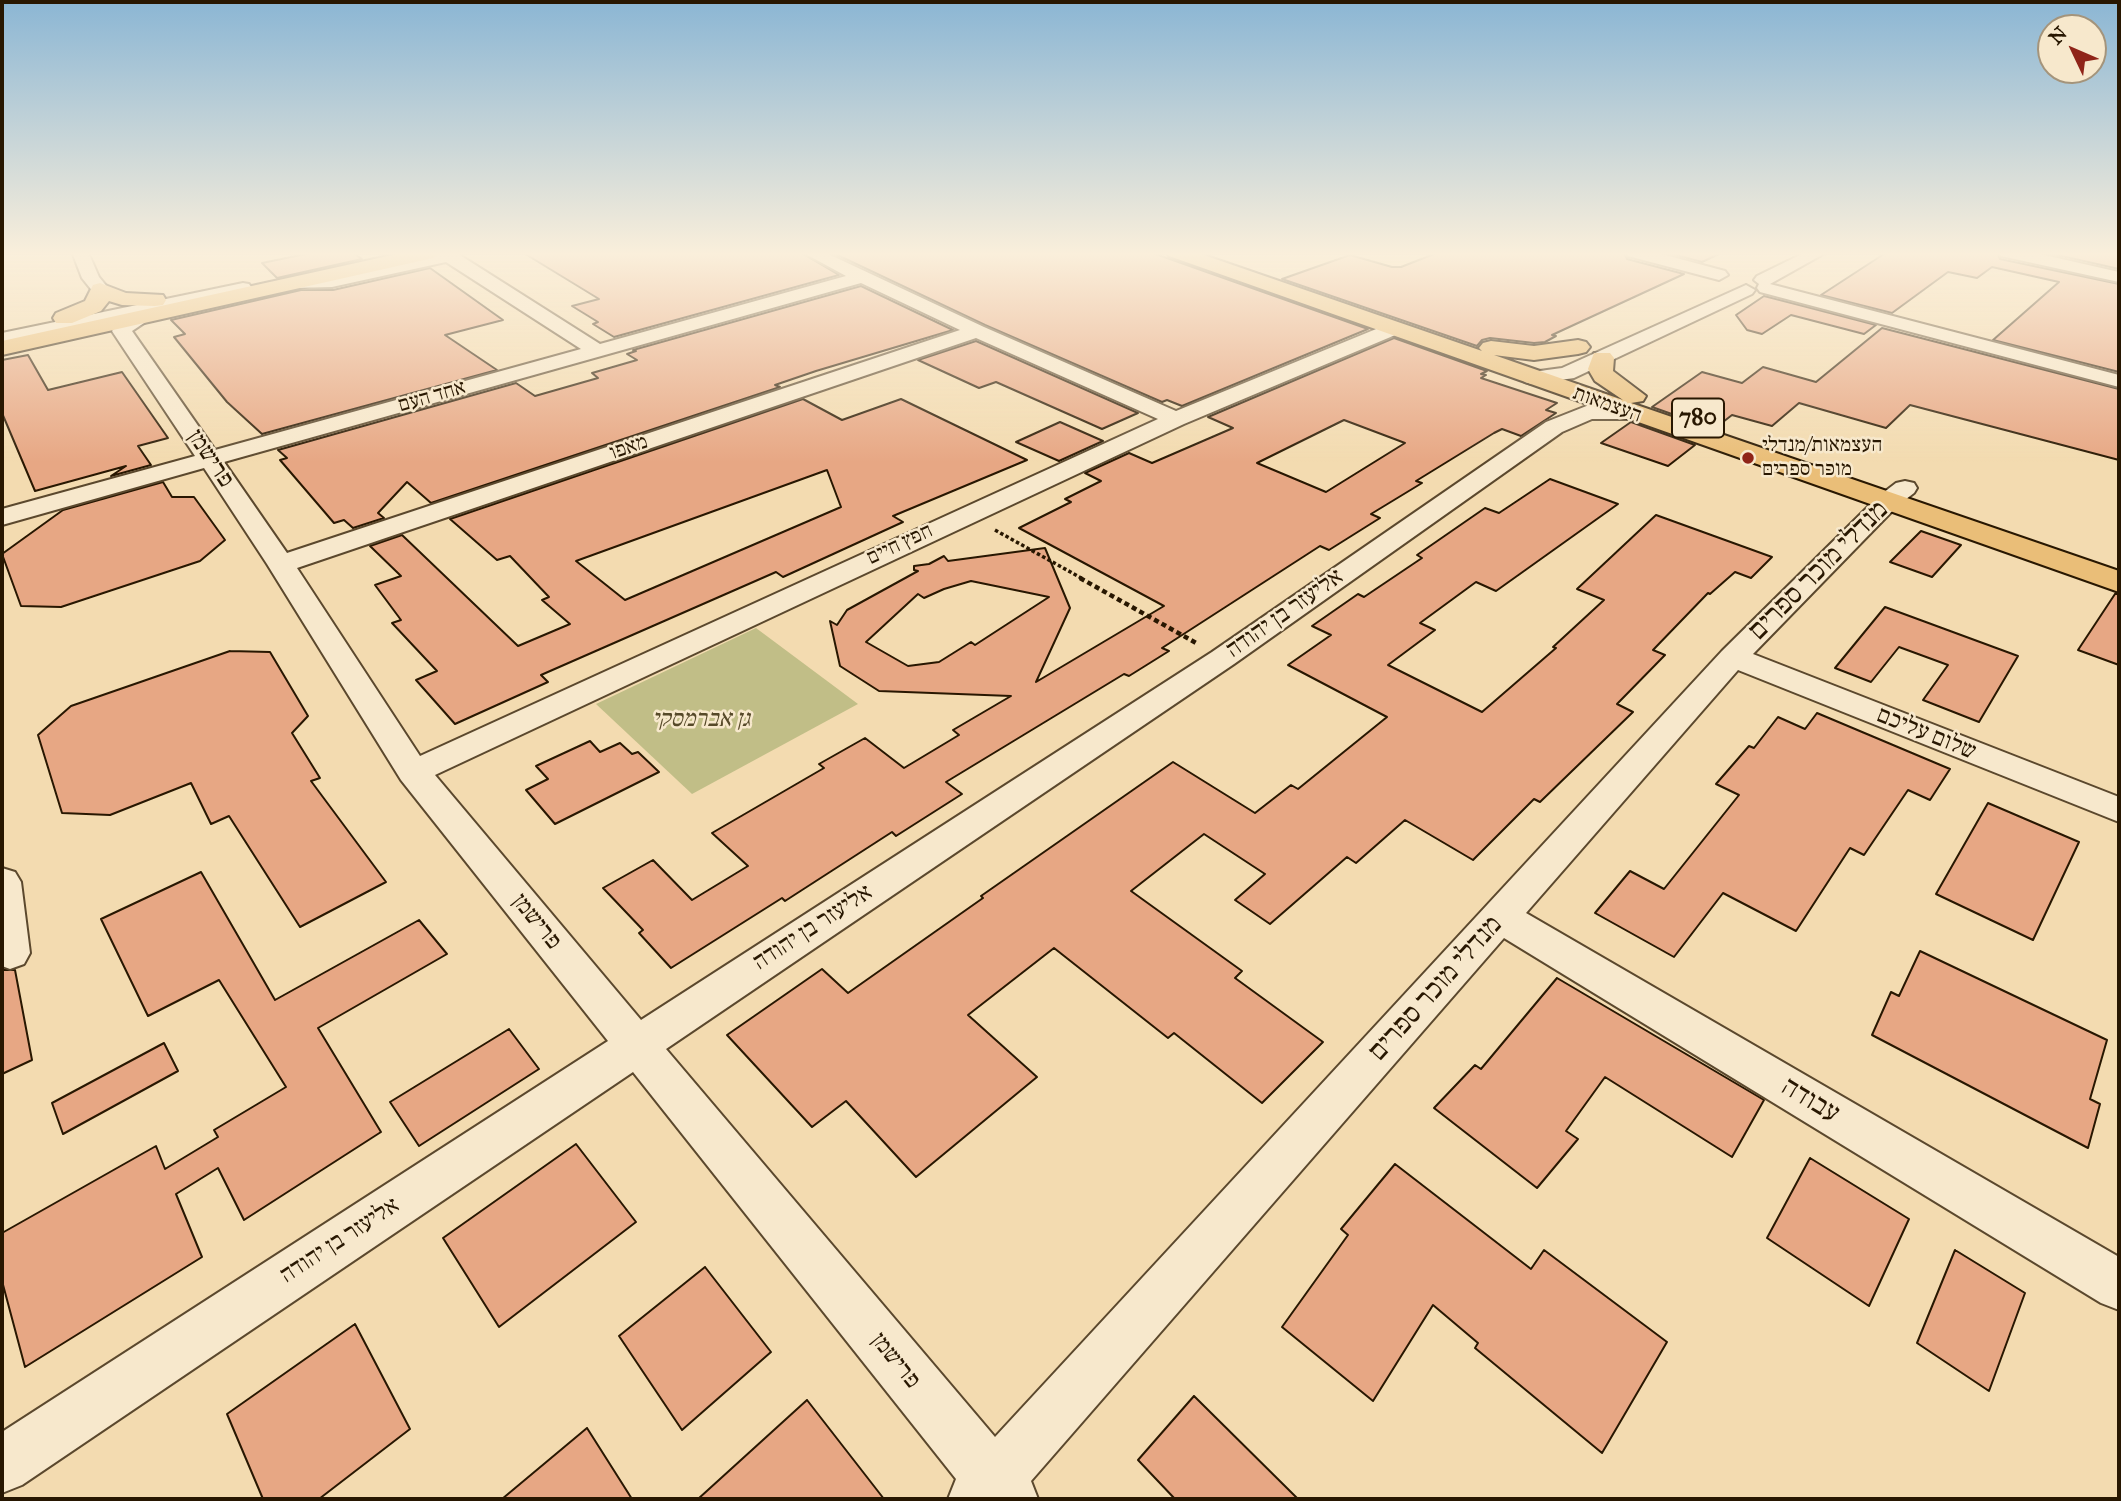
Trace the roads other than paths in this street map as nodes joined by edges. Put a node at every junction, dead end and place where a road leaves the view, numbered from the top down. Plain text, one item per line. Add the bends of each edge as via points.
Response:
1 (43, 322) edge
2 (82, 322) edge
3 (97, 322) edge
4 (130, 322) edge
5 (551, 322) edge
6 (701, 322) edge
7 (958, 322) edge
8 (1373, 322) edge
9 (1416, 322) edge
10 (1666, 322) edge
11 (1896, 322) edge
12 (1393, 329) junction
13 (2, 330) edge
14 (977, 331) junction
15 (2, 339) edge
16 (1578, 347) junction
17 (1601, 347) junction
18 (2, 348) edge
19 (1491, 348) junction
20 (597, 351) junction
21 (1536, 371) junction
22 (1567, 374) junction
23 (2119, 381) edge
24 (1631, 404) junction
25 (1176, 419) junction
26 (211, 459) junction
27 (1896, 495) junction
28 (2, 517) edge
29 (2119, 560) edge
30 (281, 565) junction
31 (2119, 582) edge
32 (1732, 657) junction
33 (413, 772) junction
34 (2119, 810) edge
35 (2, 882) edge
36 (1502, 917) junction
37 (10, 953) dead end
38 (636, 1045) junction
39 (2119, 1285) edge
40 (2, 1465) edge
41 (993, 1493) edge

1 - 13 main road
2 - 15 street
3 - 18 main road
4 - 26 street, פרישמן via 122,331
5 - 20 street
6 - 20 street, אחד העם
7 - 14 street
8 - 12 main road, העצמאות / 780
9 - 19 main road, העצמאות / 780
10 - 17 street
11 - 23 street
12 - 21 main road, העצמאות / 780
12 - 25 street, חפץ חיים
14 - 25 street
14 - 30 street, מאפו
16 - 17 street
16 - 19 main road via 1534,353
16 - 21 street
17 - 22 street
17 - 24 main road via 1600,369
19 - 21 main road, העצמאות / 780
20 - 26 street, אחד העם
21 - 22 main road, העצמאות / 780
21 - 24 main road, העצמאות / 780
22 - 24 main road, העצמאות / 780
24 - 27 main road, העצמאות / 780
24 - 38 street, אליעזר בן יהודה via 1589,412 1554,427 1223,657
25 - 33 street, חפץ חיים
26 - 28 street, אחד העם
26 - 30 street, פרישמן
27 - 29 main road, העצמאות / 780
27 - 31 main road, העצמאות / 780
27 - 32 street, מנדלי מוכר ספרים
30 - 33 street, פרישמן
32 - 34 street, שלום עליכם
32 - 36 street, מנדלי מוכר ספרים
33 - 38 street, פרישמן
35 - 37 street
36 - 39 street, עבודה
36 - 41 street, מנדלי מוכר ספרים
38 - 40 street, אליעזר בן יהודה
38 - 41 street, פרישמן

